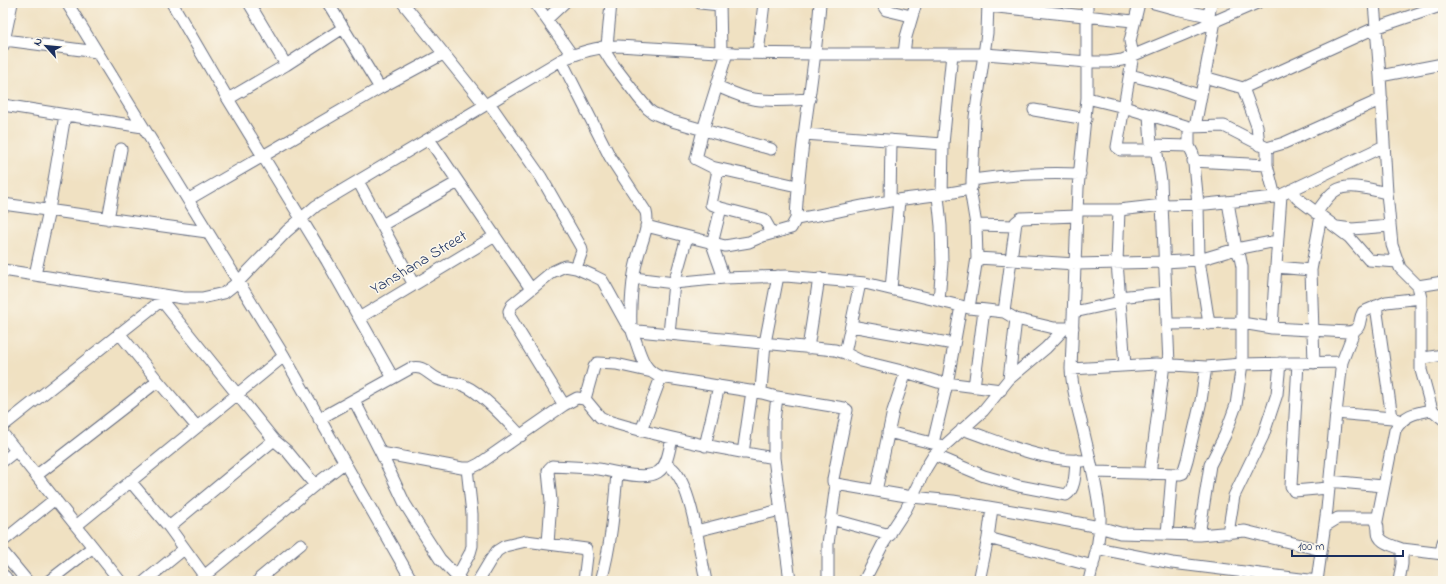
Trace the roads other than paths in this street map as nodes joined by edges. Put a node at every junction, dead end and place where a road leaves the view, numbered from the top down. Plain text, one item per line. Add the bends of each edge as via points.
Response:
1 (12, 3) edge
2 (67, 3) edge
3 (172, 3) edge
4 (249, 3) edge
5 (328, 3) edge
6 (403, 3) edge
7 (535, 3) edge
8 (564, 3) edge
9 (612, 3) edge
10 (700, 3) edge
11 (764, 3) edge
12 (820, 3) edge
13 (884, 3) edge
14 (916, 3) edge
15 (1087, 3) edge
16 (1139, 3) edge
17 (1154, 3) edge
18 (1212, 3) edge
19 (1257, 3) edge
20 (1374, 3) edge
21 (720, 4) edge
22 (988, 4) edge
23 (1443, 5) edge
24 (1177, 6) edge
25 (1042, 7) edge
26 (911, 16) junction
27 (1087, 16) junction
28 (547, 19) junction
29 (1135, 20) junction
30 (1211, 20) junction
31 (343, 28) junction
32 (1376, 28) junction
33 (4, 43) edge
34 (604, 46) junction
35 (97, 52) junction
36 (724, 52) junction
37 (758, 53) junction
38 (443, 54) junction
39 (815, 54) junction
40 (904, 54) junction
41 (952, 54) junction
42 (985, 54) junction
43 (572, 55) junction
44 (1133, 55) junction
45 (561, 60) junction
46 (1088, 62) junction
47 (1443, 64) edge
48 (286, 65) junction
49 (1130, 75) junction
50 (1380, 76) junction
51 (1204, 77) junction
52 (717, 86) junction
53 (380, 88) junction
54 (1243, 88) junction
55 (1201, 96) junction
56 (1087, 98) junction
57 (228, 99) junction
58 (810, 99) junction
59 (1382, 99) junction
60 (487, 104) junction
61 (3, 105) edge
62 (1124, 107) junction
63 (1034, 110) dead end
64 (65, 115) junction
65 (1149, 115) junction
66 (1086, 119) junction
67 (143, 127) junction
68 (1192, 127) junction
69 (703, 130) junction
70 (804, 134) junction
71 (429, 139) junction
72 (891, 140) junction
73 (943, 144) junction
74 (1189, 146) junction
75 (1263, 146) junction
76 (1384, 146) junction
77 (1153, 148) junction
78 (121, 149) dead end
79 (771, 150) dead end
80 (264, 156) junction
81 (1194, 161) junction
82 (1267, 165) junction
83 (716, 168) junction
84 (1080, 174) junction
85 (358, 181) junction
86 (458, 182) junction
87 (971, 185) junction
88 (797, 186) junction
89 (1387, 193) junction
90 (1282, 194) junction
91 (940, 195) junction
92 (189, 199) junction
93 (894, 200) junction
94 (1228, 202) junction
95 (3, 204) edge
96 (1198, 204) junction
97 (1162, 205) junction
98 (721, 208) junction
99 (49, 210) junction
100 (1119, 210) junction
101 (1077, 213) junction
102 (1318, 214) junction
103 (301, 218) junction
104 (108, 219) junction
105 (796, 219) junction
106 (976, 224) junction
107 (382, 225) junction
108 (646, 226) junction
109 (1015, 226) junction
110 (1390, 226) junction
111 (1335, 227) junction
112 (207, 232) junction
113 (772, 233) junction
114 (495, 236) junction
115 (687, 237) junction
116 (1277, 241) junction
117 (712, 244) junction
118 (1236, 249) junction
119 (977, 258) junction
120 (1010, 260) junction
121 (1199, 260) junction
122 (1117, 262) junction
123 (1164, 262) junction
124 (1398, 262) junction
125 (1076, 264) junction
126 (1276, 267) junction
127 (576, 268) junction
128 (3, 270) edge
129 (1311, 270) junction
130 (35, 275) junction
131 (778, 276) junction
132 (634, 278) junction
133 (724, 278) junction
134 (819, 278) junction
135 (238, 282) junction
136 (860, 282) junction
137 (1443, 282) edge
138 (674, 283) junction
139 (414, 285) junction
140 (1418, 286) junction
141 (532, 289) junction
142 (891, 290) junction
143 (1166, 292) junction
144 (165, 298) junction
145 (1420, 298) junction
146 (1120, 300) junction
147 (939, 301) junction
148 (1376, 306) junction
149 (965, 307) junction
150 (984, 310) junction
151 (1004, 312) junction
152 (1074, 312) junction
153 (359, 318) junction
154 (1016, 319) junction
155 (1242, 323) junction
156 (1168, 324) junction
157 (1209, 324) junction
158 (851, 326) junction
159 (1069, 328) junction
160 (1272, 328) junction
161 (631, 329) junction
162 (1314, 330) junction
163 (1354, 331) junction
164 (119, 333) junction
165 (669, 334) junction
166 (766, 343) junction
167 (954, 344) junction
168 (808, 348) junction
169 (844, 353) junction
170 (1443, 355) edge
171 (284, 356) junction
172 (1342, 362) junction
173 (1280, 363) junction
174 (1298, 363) junction
175 (1314, 363) junction
176 (1421, 363) junction
177 (1166, 364) junction
178 (1242, 364) junction
179 (1125, 366) junction
180 (1206, 367) junction
181 (1071, 368) junction
182 (906, 372) junction
183 (657, 375) junction
184 (393, 378) junction
185 (1009, 379) junction
186 (158, 381) junction
187 (947, 384) junction
188 (719, 386) junction
189 (974, 387) junction
190 (1001, 390) junction
191 (757, 392) junction
192 (238, 394) junction
193 (585, 398) junction
194 (777, 398) junction
195 (354, 400) junction
196 (564, 405) junction
197 (1432, 410) junction
198 (1336, 413) junction
199 (1443, 418) edge
200 (319, 419) junction
201 (1397, 419) junction
202 (3, 426) edge
203 (197, 427) junction
204 (962, 429) junction
205 (642, 431) junction
206 (888, 432) junction
207 (3, 434) edge
208 (520, 436) junction
209 (672, 439) junction
210 (274, 440) junction
211 (705, 446) junction
212 (937, 448) junction
213 (17, 450) junction
214 (381, 453) junction
215 (743, 453) junction
216 (774, 458) junction
217 (1076, 460) junction
218 (3, 461) edge
219 (344, 463) junction
220 (665, 464) junction
221 (1092, 467) junction
222 (468, 468) junction
223 (616, 473) junction
224 (1150, 474) junction
225 (1172, 474) junction
226 (37, 475) junction
227 (130, 481) junction
228 (836, 484) junction
229 (315, 485) junction
230 (1329, 485) junction
231 (1383, 486) junction
232 (876, 491) junction
233 (912, 497) junction
234 (55, 499) junction
235 (992, 508) junction
236 (1327, 509) junction
237 (780, 510) junction
238 (1338, 518) junction
239 (831, 519) junction
240 (1377, 521) junction
241 (76, 526) junction
242 (1099, 526) junction
243 (1325, 526) junction
244 (169, 527) junction
245 (696, 531) junction
246 (1228, 533) junction
247 (1167, 534) junction
248 (890, 535) junction
249 (1199, 535) junction
250 (988, 538) junction
251 (3, 541) edge
252 (1443, 542) edge
253 (301, 544) dead end
254 (548, 544) junction
255 (93, 547) junction
256 (1096, 548) junction
257 (184, 549) junction
258 (1402, 549) junction
259 (1321, 550) junction
260 (3, 552) edge
261 (1442, 554) edge
262 (1093, 566) junction
263 (3, 578) edge
264 (206, 578) edge
265 (459, 579) edge
266 (5, 581) edge
267 (27, 581) edge
268 (49, 581) edge
269 (120, 581) edge
270 (145, 581) edge
271 (259, 581) edge
272 (412, 581) edge
273 (478, 581) edge
274 (584, 581) edge
275 (601, 581) edge
276 (706, 581) edge
277 (790, 581) edge
278 (828, 581) edge
279 (864, 581) edge
280 (979, 581) edge
281 (1089, 581) edge
282 (1317, 581) edge
283 (1399, 581) edge

1 - 33 street
2 - 35 street
3 - 57 street
4 - 48 street
5 - 31 street
6 - 38 street
7 - 28 street
8 - 28 street
9 - 34 street
10 - 21 street
11 - 37 street
12 - 39 street
13 - 26 street via 886,10
14 - 26 street
15 - 27 street
16 - 29 street
17 - 24 street
18 - 30 street
19 - 30 street
20 - 32 street
21 - 36 street
22 - 25 street
22 - 42 street
23 - 32 street
24 - 30 street
25 - 27 street
26 - 40 street
27 - 29 street
27 - 46 street
28 - 43 street
29 - 44 street via 1130,41
30 - 44 street
30 - 51 street
31 - 48 street
31 - 53 street
32 - 50 street
32 - 54 street
33 - 35 street
34 - 36 street
34 - 43 street
34 - 69 street via 612,63 648,109 672,121
35 - 67 street
36 - 37 street
36 - 52 street
37 - 39 street
38 - 53 street
38 - 60 street
39 - 40 street
39 - 58 street
40 - 41 street
41 - 42 street
41 - 73 street
42 - 46 street
42 - 87 street via 975,116
43 - 45 street
44 - 46 street via 1122,60
44 - 49 street
45 - 60 street
45 - 108 street via 610,157 646,212
46 - 56 street
47 - 50 street
48 - 57 street
49 - 55 street
49 - 62 street
50 - 59 street
51 - 54 street
51 - 55 street
52 - 58 street via 752,98
52 - 69 street
53 - 80 street
54 - 75 street
55 - 68 street
56 - 62 street
56 - 66 street
57 - 80 street
58 - 70 street
59 - 75 street via 1284,143
59 - 76 street
60 - 71 street
60 - 127 street via 541,177 581,247
61 - 64 street
62 - 65 street
62 - 77 street via 1117,147 1121,150
63 - 66 street
64 - 67 street
64 - 99 street
65 - 68 street
65 - 77 street
66 - 84 street
67 - 92 street
68 - 74 street
68 - 75 street via 1224,126
69 - 79 street
69 - 83 street via 696,159
70 - 72 street
70 - 88 street
71 - 85 street
71 - 86 street
72 - 73 street
72 - 93 street
73 - 91 street
74 - 77 street
74 - 81 street
75 - 82 street
76 - 89 street
76 - 90 street
77 - 97 street via 1157,154
78 - 104 street
80 - 92 street
80 - 103 street
81 - 82 street
81 - 96 street
82 - 90 street
83 - 88 street
83 - 98 street via 718,170 710,201
84 - 87 street via 1012,174
84 - 101 street
85 - 103 street
85 - 107 street
86 - 107 street
86 - 114 street
87 - 91 street
87 - 106 street
88 - 105 street
89 - 102 street via 1352,187 1343,188 1334,192
89 - 110 street
90 - 94 street
90 - 102 street via 1297,198
90 - 116 street
91 - 93 street
91 - 147 street via 942,263
92 - 112 street
93 - 105 street
93 - 142 street
94 - 96 street
94 - 118 street
95 - 99 street
96 - 97 street
96 - 121 street
97 - 100 street
97 - 123 street
98 - 113 street via 764,219
98 - 117 street
99 - 104 street
99 - 130 street
100 - 101 street
100 - 122 street
101 - 109 street via 1021,218
101 - 125 street
102 - 111 street
102 - 129 street
103 - 135 street
103 - 153 street
104 - 112 street
105 - 113 street via 791,228
106 - 109 street
106 - 119 street
107 - 139 street
108 - 115 street
108 - 132 street
109 - 120 street
110 - 111 street via 1352,229
110 - 124 street via 1392,245
111 - 124 street via 1349,237 1369,260
112 - 135 street
113 - 117 street via 735,246
114 - 139 street, Yanshana Street
114 - 141 street
115 - 117 street
115 - 138 street
116 - 118 street
116 - 126 street
117 - 133 street
118 - 121 street
118 - 155 street via 1242,267
119 - 120 street
119 - 149 street
120 - 125 street
120 - 151 street
121 - 123 street
121 - 157 street
122 - 123 street
122 - 125 street
122 - 146 street
123 - 143 street
124 - 140 street via 1400,268
125 - 152 street
126 - 129 street
126 - 160 street
127 - 141 street via 565,266 552,272
127 - 161 street via 602,280
128 - 130 street
129 - 162 street
130 - 144 street
131 - 133 street
131 - 134 street
131 - 166 street
132 - 138 street
132 - 161 street
133 - 138 street
134 - 136 street
134 - 168 street
135 - 144 street via 224,293
135 - 171 street
136 - 142 street
136 - 158 street
137 - 140 street
138 - 165 street
139 - 153 street, Yanshana Street
140 - 145 street
141 - 196 street via 512,305 510,317
142 - 147 street
143 - 146 street
143 - 156 street
144 - 164 street
144 - 192 street
145 - 148 street via 1386,302
145 - 176 street
146 - 152 street
146 - 179 street
147 - 149 street
148 - 163 street via 1364,312 1360,325
148 - 201 street
149 - 150 street
149 - 167 street
150 - 151 street
150 - 189 street
151 - 154 street
152 - 159 street
153 - 184 street
154 - 159 street via 1054,328
154 - 185 street
155 - 157 street
155 - 160 street
155 - 178 street
156 - 157 street
156 - 177 street
158 - 167 street
158 - 169 street
159 - 181 street
159 - 185 street
160 - 162 street
161 - 165 street
161 - 183 street via 642,360
162 - 163 street
162 - 175 street
163 - 172 street
164 - 186 street
164 - 202 street
165 - 166 street
166 - 168 street
166 - 191 street via 760,390
167 - 187 street
168 - 169 street
169 - 182 street via 861,361
170 - 176 street via 1424,358
171 - 192 street
171 - 200 street
172 - 175 street
172 - 198 street
173 - 174 street
173 - 178 street
173 - 246 street via 1277,394 1263,436 1234,496
174 - 175 street
174 - 230 street via 1291,486 1294,491
176 - 197 street
177 - 179 street
177 - 180 street
177 - 224 street
178 - 180 street
178 - 249 street via 1236,405 1210,465
179 - 181 street
180 - 225 street via 1185,470 1180,474
181 - 221 street via 1073,390
182 - 187 street
182 - 206 street
183 - 188 street
183 - 193 street via 616,364 597,363
183 - 205 street
184 - 195 street
184 - 208 street via 417,366 445,382 467,387 506,420
185 - 190 street
186 - 203 street
186 - 226 street
187 - 189 street
187 - 212 street
188 - 191 street
188 - 211 street
189 - 190 street
190 - 204 street via 983,411
191 - 194 street
191 - 215 street
192 - 203 street
192 - 210 street
193 - 196 street via 578,398
193 - 205 street via 602,419
194 - 216 street
194 - 228 street via 847,410 833,479
195 - 200 street
195 - 214 street
196 - 208 street
197 - 199 street
197 - 201 street
198 - 201 street
198 - 230 street
200 - 219 street
201 - 231 street
203 - 227 street
204 - 212 street
204 - 217 street via 1020,449 1055,458
205 - 209 street
206 - 212 street
206 - 232 street
207 - 213 street
208 - 222 street via 479,464
209 - 211 street
209 - 220 street
210 - 229 street via 288,451
210 - 244 street
211 - 215 street
212 - 217 street via 984,476 1019,486 1066,494 1070,493 1073,487
212 - 233 street
213 - 218 street
213 - 226 street
214 - 222 street
214 - 265 street via 405,504 426,539
215 - 216 street
216 - 237 street
217 - 221 street
219 - 229 street
219 - 272 street
220 - 223 street via 651,475
220 - 245 street via 674,470 686,491
221 - 224 street
221 - 242 street via 1100,516
222 - 265 street via 472,546
223 - 254 street via 598,469 550,467
223 - 275 street via 610,543
224 - 225 street
225 - 247 street
226 - 234 street
227 - 241 street
227 - 244 street
228 - 232 street
228 - 239 street
229 - 264 street
230 - 231 street
230 - 236 street
231 - 240 street
232 - 233 street
233 - 235 street
233 - 248 street
234 - 241 street
234 - 251 street
235 - 242 street
235 - 250 street
236 - 238 street
236 - 243 street
237 - 245 street
237 - 277 street
238 - 240 street via 1370,517
238 - 243 street
239 - 248 street
239 - 278 street
240 - 258 street via 1377,535 1380,540
241 - 255 street
242 - 247 street via 1120,533
242 - 256 street
243 - 259 street
244 - 257 street
245 - 276 street
246 - 249 street
246 - 259 street via 1245,531
247 - 249 street
248 - 279 street
250 - 262 street
250 - 280 street
252 - 261 street
253 - 271 street
254 - 273 street via 526,541 505,546 494,556
254 - 274 street via 586,549
255 - 268 street
255 - 269 street
256 - 262 street
256 - 282 street via 1172,563
257 - 264 street
257 - 270 street
258 - 261 street
258 - 283 street
259 - 282 street
260 - 267 street
262 - 281 street
263 - 266 highway

